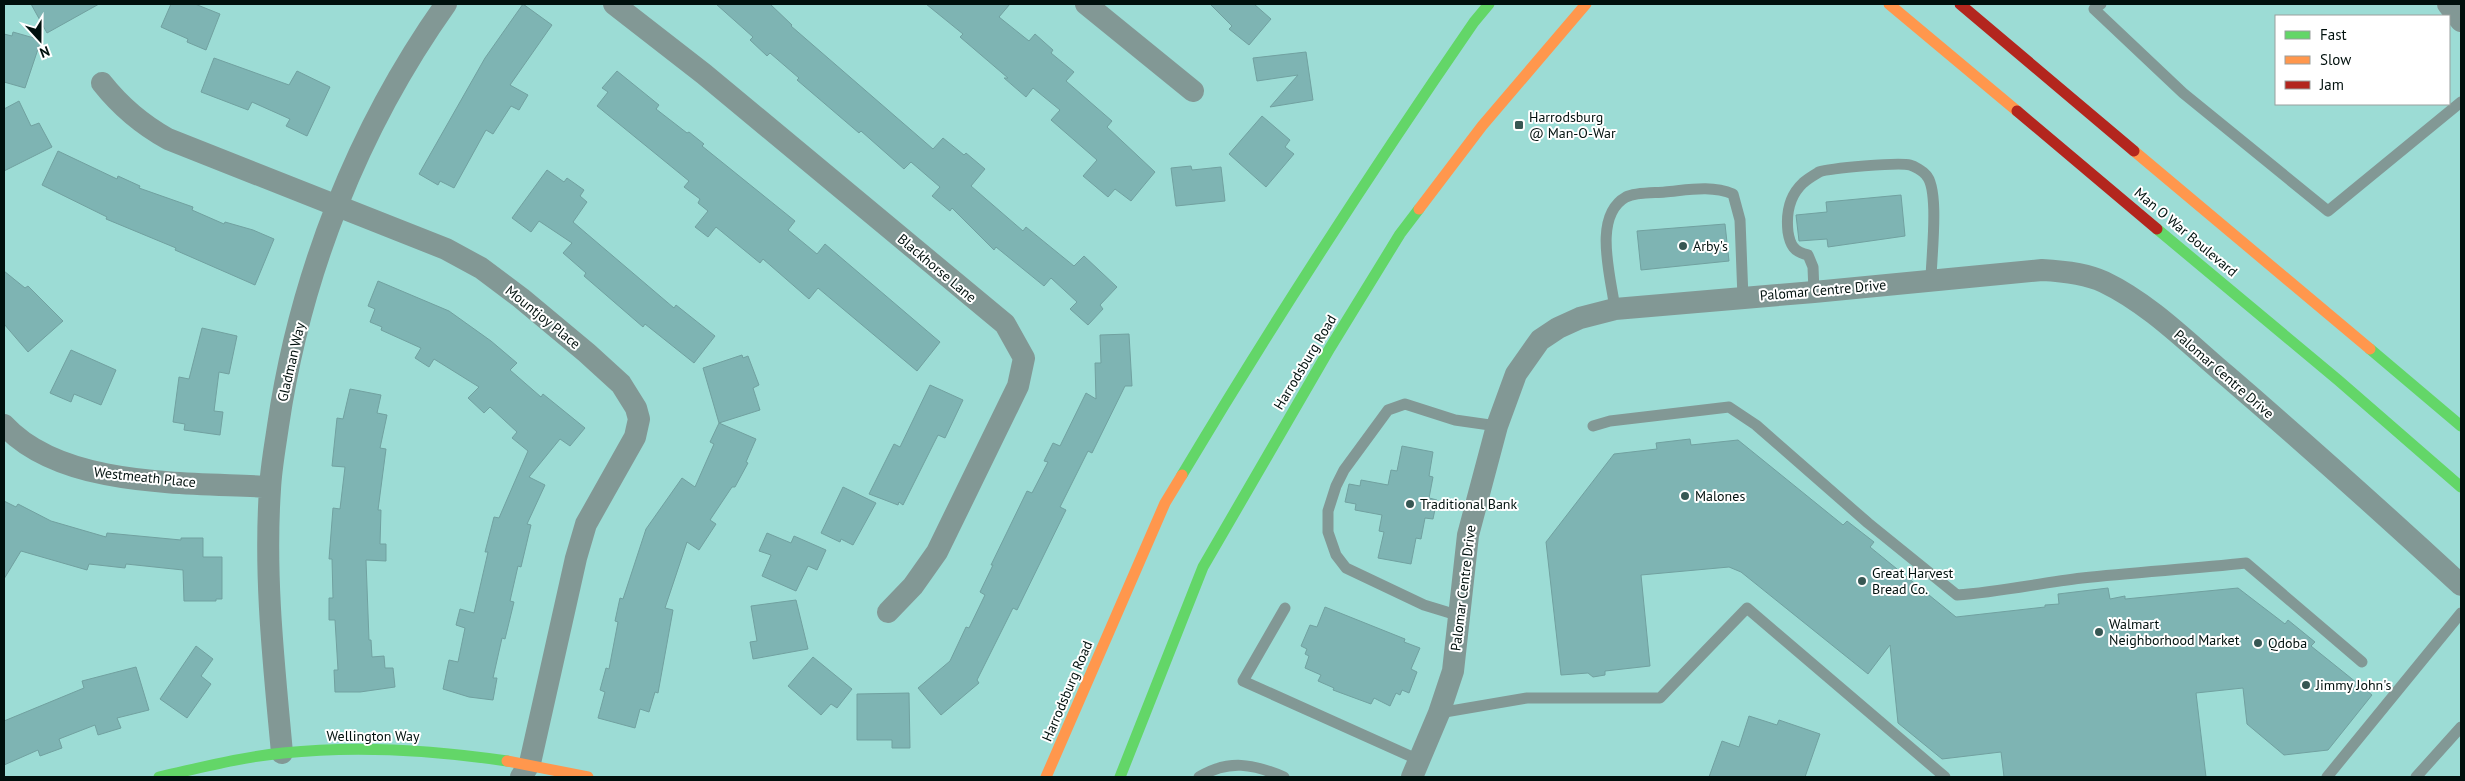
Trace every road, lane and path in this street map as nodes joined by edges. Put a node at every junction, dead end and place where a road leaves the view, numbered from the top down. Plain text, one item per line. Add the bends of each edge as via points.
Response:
1 (446, 4) edge
2 (614, 4) edge
3 (1086, 4) edge
4 (1489, 4) edge
5 (1586, 4) edge
6 (1889, 4) edge
7 (1960, 4) edge
8 (2101, 4) edge
9 (2448, 4) edge
10 (2461, 21) edge
11 (102, 83) dead end
12 (1193, 92) dead end
13 (2461, 102) edge
14 (337, 204) junction
15 (1931, 280) junction
16 (1814, 292) junction
17 (1743, 298) junction
18 (1615, 309) junction
19 (4, 425) edge
20 (1497, 426) junction
21 (1592, 426) dead end
22 (2461, 426) edge
23 (270, 487) junction
24 (2461, 487) edge
25 (2461, 585) edge
26 (1285, 608) dead end
27 (888, 612) dead end
28 (2461, 613) edge
29 (1460, 616) junction
30 (2362, 662) dead end
31 (1440, 714) junction
32 (2461, 727) edge
33 (282, 753) junction
34 (1231, 766) junction
35 (1416, 768) edge
36 (528, 772) edge
37 (159, 777) edge
38 (588, 777) edge
39 (1046, 777) edge
40 (1120, 777) edge
41 (1199, 777) edge
42 (1226, 777) edge
43 (1284, 777) edge
44 (1945, 777) edge
45 (2327, 777) edge
46 (2416, 777) edge

1 - 14 street, Gladman Way via 391,91
2 - 27 street, Blackhorse Lane via 704,74 1005,324 1018,344 1024,358 1018,386 937,552 913,586
3 - 12 street
4 - 39 main road, Harrodsburg Road via 1391,143 1255,353 1165,503
5 - 40 main road, Harrodsburg Road via 1482,126 1400,234 1330,348 1203,567
6 - 24 main road, Man O War Boulevard
7 - 22 main road, Man O War Boulevard
8 - 13 lane via 2094,9 2183,93 2328,211
9 - 10 street
11 - 14 street, Mountjoy Place via 133,117 168,138
14 - 23 street, Gladman Way via 290,360
14 - 36 street, Mountjoy Place via 446,249 480,268 587,353 621,384 636,408 639,419 635,437 601,494 578,549
15 - 16 street, Palomar Centre Drive
15 - 16 lane via 1932,189 1927,175 1910,165 1892,163 1820,172 1803,183 1793,197 1786,215 1790,243 1799,253 1808,255 1813,267
15 - 25 street, Palomar Centre Drive via 2063,271 2103,282 2124,293 2161,320 2299,438
16 - 17 street, Palomar Centre Drive
17 - 18 street, Palomar Centre Drive
17 - 18 lane via 1740,220 1733,194 1721,189 1697,189 1628,196 1614,206 1607,222 1606,246
18 - 20 street, Palomar Centre Drive via 1580,318 1540,340 1516,374
19 - 23 street, Westmeath Place via 29,446 81,469 117,476
20 - 29 street, Palomar Centre Drive via 1468,535
20 - 29 lane via 1455,420 1405,404 1388,410 1344,470 1328,512 1328,532 1336,555 1346,568 1424,606
21 - 30 lane via 1729,407 1756,425 1957,595 2124,573 2246,563
23 - 33 street, Gladman Way via 268,599
26 - 35 lane via 1243,681
28 - 45 lane
29 - 31 street, Palomar Centre Drive via 1453,672
31 - 35 street, Palomar Centre Drive
31 - 44 lane via 1526,698 1660,698 1747,608
32 - 46 lane
33 - 36 main road, Wellington Way via 376,749 425,751
33 - 37 main road, Wellington Way
34 - 41 lane via 1215,768
34 - 42 lane
34 - 43 lane via 1256,766
36 - 38 main road, Wellington Way

